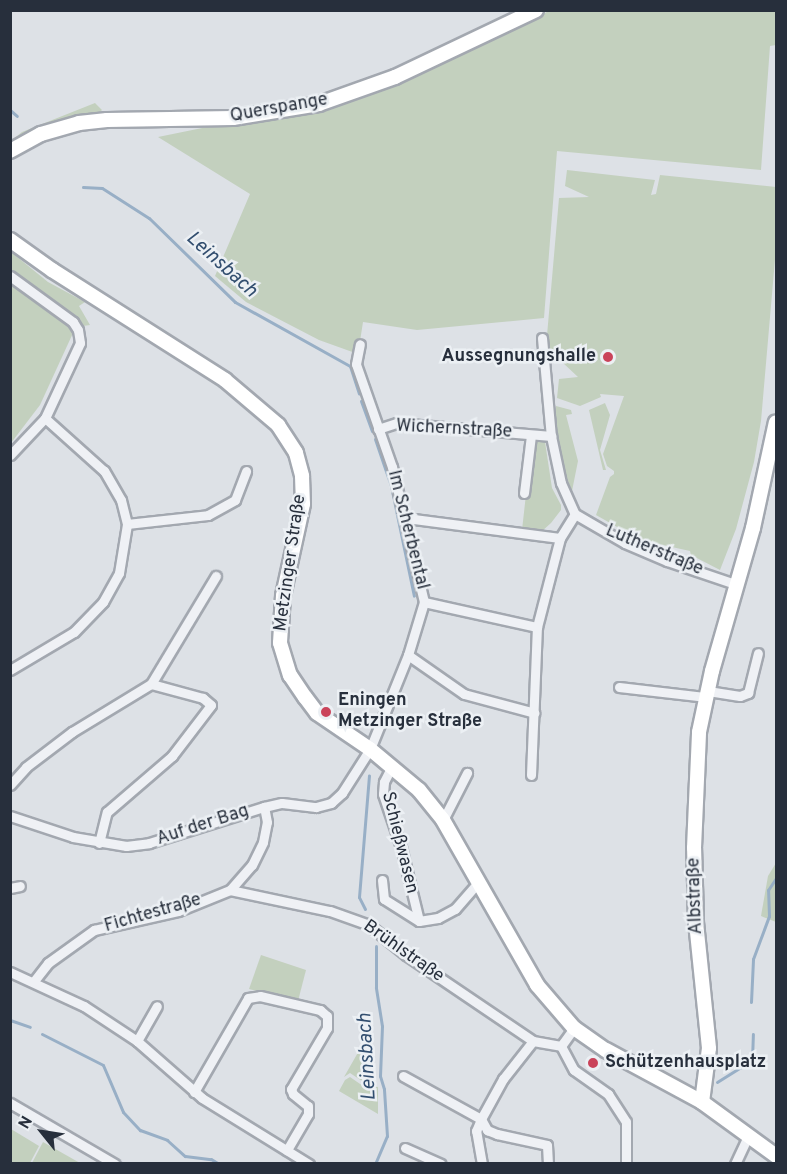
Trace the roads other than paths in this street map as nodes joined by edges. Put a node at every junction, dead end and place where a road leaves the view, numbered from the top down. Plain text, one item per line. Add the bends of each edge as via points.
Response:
1 (536, 10) edge
2 (10, 151) edge
3 (10, 240) edge
4 (10, 276) edge
5 (542, 338) dead end
6 (360, 344) dead end
7 (45, 418) junction
8 (777, 422) edge
9 (378, 429) junction
10 (531, 435) junction
11 (551, 436) junction
12 (10, 455) edge
13 (246, 471) dead end
14 (524, 493) dead end
15 (575, 514) junction
16 (406, 518) junction
17 (127, 524) junction
18 (560, 538) junction
19 (216, 576) dead end
20 (735, 584) junction
21 (424, 602) junction
22 (537, 627) junction
23 (758, 653) dead end
24 (408, 655) junction
25 (10, 670) edge
26 (152, 684) junction
27 (618, 687) dead end
28 (707, 694) junction
29 (535, 713) junction
30 (370, 749) junction
31 (392, 766) junction
32 (467, 773) dead end
33 (531, 775) dead end
34 (10, 785) edge
35 (264, 807) junction
36 (10, 816) edge
37 (443, 820) junction
38 (99, 843) junction
39 (382, 880) dead end
40 (477, 884) junction
41 (230, 890) junction
42 (418, 921) junction
43 (10, 972) edge
44 (34, 981) junction
45 (157, 1006) dead end
46 (574, 1028) junction
47 (137, 1041) junction
48 (533, 1041) junction
49 (561, 1046) junction
50 (403, 1076) dead end
51 (194, 1092) junction
52 (702, 1102) junction
53 (10, 1103) edge
54 (480, 1119) junction
55 (748, 1136) junction
56 (405, 1148) dead end
57 (287, 1150) junction
58 (777, 1156) edge
59 (115, 1164) edge
60 (309, 1164) edge
61 (441, 1164) edge
62 (482, 1164) edge
63 (548, 1164) edge
64 (626, 1164) edge
65 (735, 1164) edge

1 - 2 main road, Querspange via 395,78 319,104 233,118 87,122 41,134
3 - 30 main road, Metzinger Straße via 225,380 278,425 296,453 303,504 282,596 280,643 290,675 317,713
4 - 7 street via 73,322 78,330 80,343
5 - 11 street
6 - 9 street, Im Scherbental via 356,364
7 - 12 street
7 - 17 street via 104,471 121,500
8 - 20 main road, Albstraße via 753,528
9 - 10 street, Wichernstraße via 397,423
9 - 16 street, Im Scherbental
10 - 11 street, Wichernstraße
10 - 14 street, Wichernstraße
11 - 15 street via 561,483
13 - 17 street via 235,500 208,515
15 - 18 street
15 - 20 street, Lutherstraße via 625,543
16 - 18 street
16 - 21 street, Im Scherbental
17 - 25 street via 119,573 103,602 74,632
18 - 22 street
19 - 26 street
20 - 28 main road, Albstraße
21 - 22 street
21 - 24 street, Im Scherbental
22 - 29 street
23 - 28 street via 748,693
24 - 29 street via 464,694
24 - 30 street, Im Scherbental
26 - 34 street via 72,732 26,767
26 - 38 street via 203,698 211,705 172,756 107,812
27 - 28 street
28 - 52 main road, Albstraße via 696,767 694,848 696,922 710,1048
29 - 33 street
30 - 31 main road, Metzinger Straße
30 - 35 street, Auf der Bag via 332,803 316,807 282,803
31 - 37 main road, Metzinger Straße via 419,790
31 - 42 street, Schießwasen via 383,794 401,847
32 - 37 street
35 - 38 street, Auf der Bag via 149,843
35 - 41 street, Fichtestraße via 267,822 263,842 252,864
36 - 38 street, Auf der Bag
37 - 40 main road, Metzinger Straße
39 - 42 street, Schießwasen via 384,899
40 - 42 street via 455,909 438,918
40 - 46 main road, Metzinger Straße via 537,985
41 - 44 street, Fichtestraße via 178,911 94,930 48,963
41 - 48 street, Brühlstraße via 330,910 369,925 406,955
43 - 44 street
44 - 47 street via 84,1006
45 - 47 street
46 - 49 street
46 - 52 main road, Metzinger Straße via 606,1050
47 - 51 street
48 - 49 street, Brühlstraße
48 - 54 street via 503,1079
49 - 64 street via 574,1070 608,1094 626,1122
50 - 54 street
51 - 57 street
51 - 57 street via 248,998 260,996 320,1010 327,1016 327,1028 291,1089 308,1106 308,1114
52 - 55 main road, Metzinger Straße
53 - 59 street
54 - 62 street via 476,1131
54 - 63 street via 487,1130 497,1134 547,1145
55 - 58 main road, Metzinger Straße
55 - 65 street
56 - 61 street
57 - 60 street

